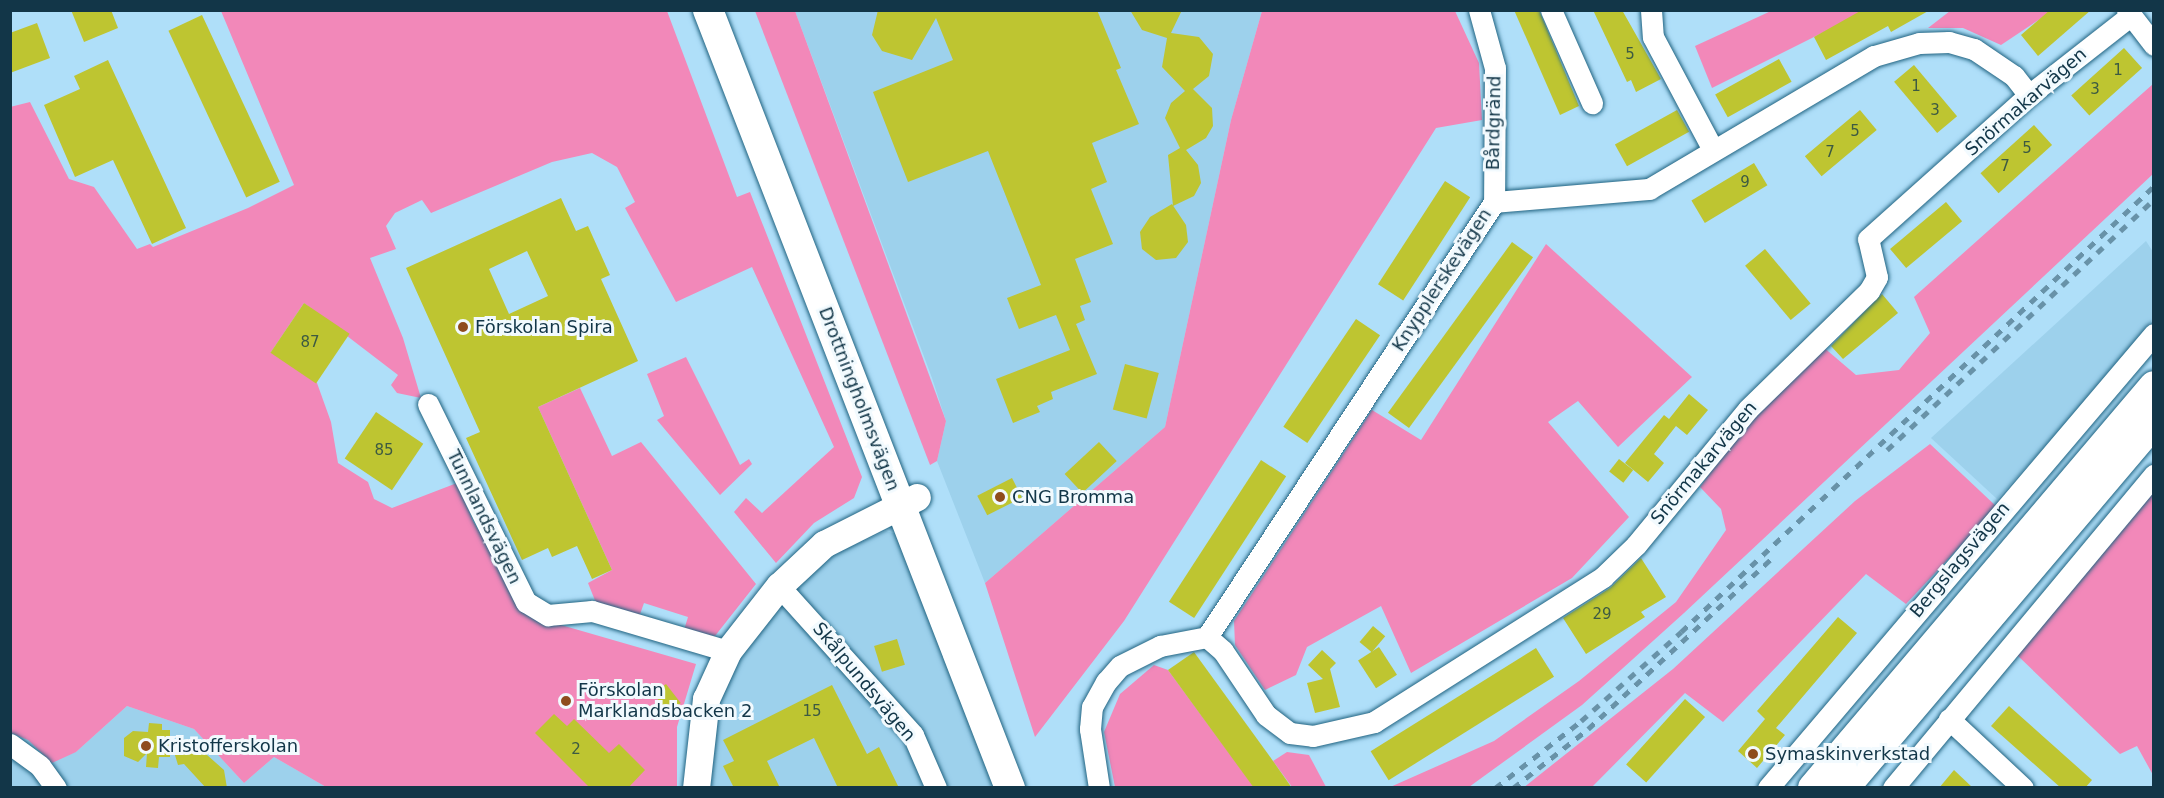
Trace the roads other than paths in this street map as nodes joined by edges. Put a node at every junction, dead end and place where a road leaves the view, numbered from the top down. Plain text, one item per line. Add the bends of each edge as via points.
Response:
1 (708, 10) edge
2 (730, 10) edge
3 (1479, 10) edge
4 (1551, 10) edge
5 (1651, 10) edge
6 (2128, 14) edge
7 (2154, 45) edge
8 (2030, 95) junction
9 (1592, 103) dead end
10 (1713, 150) junction
11 (1494, 202) junction
12 (2154, 334) edge
13 (2154, 386) edge
14 (428, 404) dead end
15 (2154, 422) edge
16 (2154, 475) edge
17 (909, 501) junction
18 (779, 586) junction
19 (1207, 637) junction
20 (728, 651) junction
21 (1949, 719) junction
22 (10, 744) edge
23 (56, 788) edge
24 (696, 788) edge
25 (936, 788) edge
26 (1010, 788) edge
27 (1030, 788) edge
28 (1099, 788) edge
29 (1768, 788) edge
30 (1813, 788) edge
31 (1844, 788) edge
32 (1893, 788) edge
33 (2023, 788) edge

1 - 17 main road, Drottningholmsvägen
2 - 17 main road, Drottningholmsvägen
3 - 11 street, Bårdgränd via 1495,68
4 - 9 street
5 - 10 street via 1653,38
6 - 7 street
6 - 8 street, Snörmakarvägen
8 - 10 street, Knypplerskevägen via 2014,76 1974,49 1949,42 1919,43 1874,56
8 - 19 street, Snörmakarvägen via 1868,239 1877,277 1869,291 1748,409 1636,545 1603,577 1374,722 1313,736 1290,733 1266,714 1223,651
10 - 11 street, Knypplerskevägen via 1649,189
11 - 19 street, Knypplerskevägen
12 - 29 street, Bergslagsvägen
13 - 30 main road, Bergslagsvägen
14 - 20 street, Tunnlandsvägen via 526,602 548,615 592,610
15 - 31 main road
16 - 21 street
17 - 18 street via 843,531
17 - 26 main road, Drottningholmsvägen
17 - 27 main road, Drottningholmsvägen
18 - 20 street
18 - 25 street, Skålpundsvägen via 913,735
19 - 28 street via 1160,646 1120,666 1107,682 1092,707 1090,729
20 - 24 street via 706,699
21 - 32 street
21 - 33 street
22 - 23 street via 40,766

